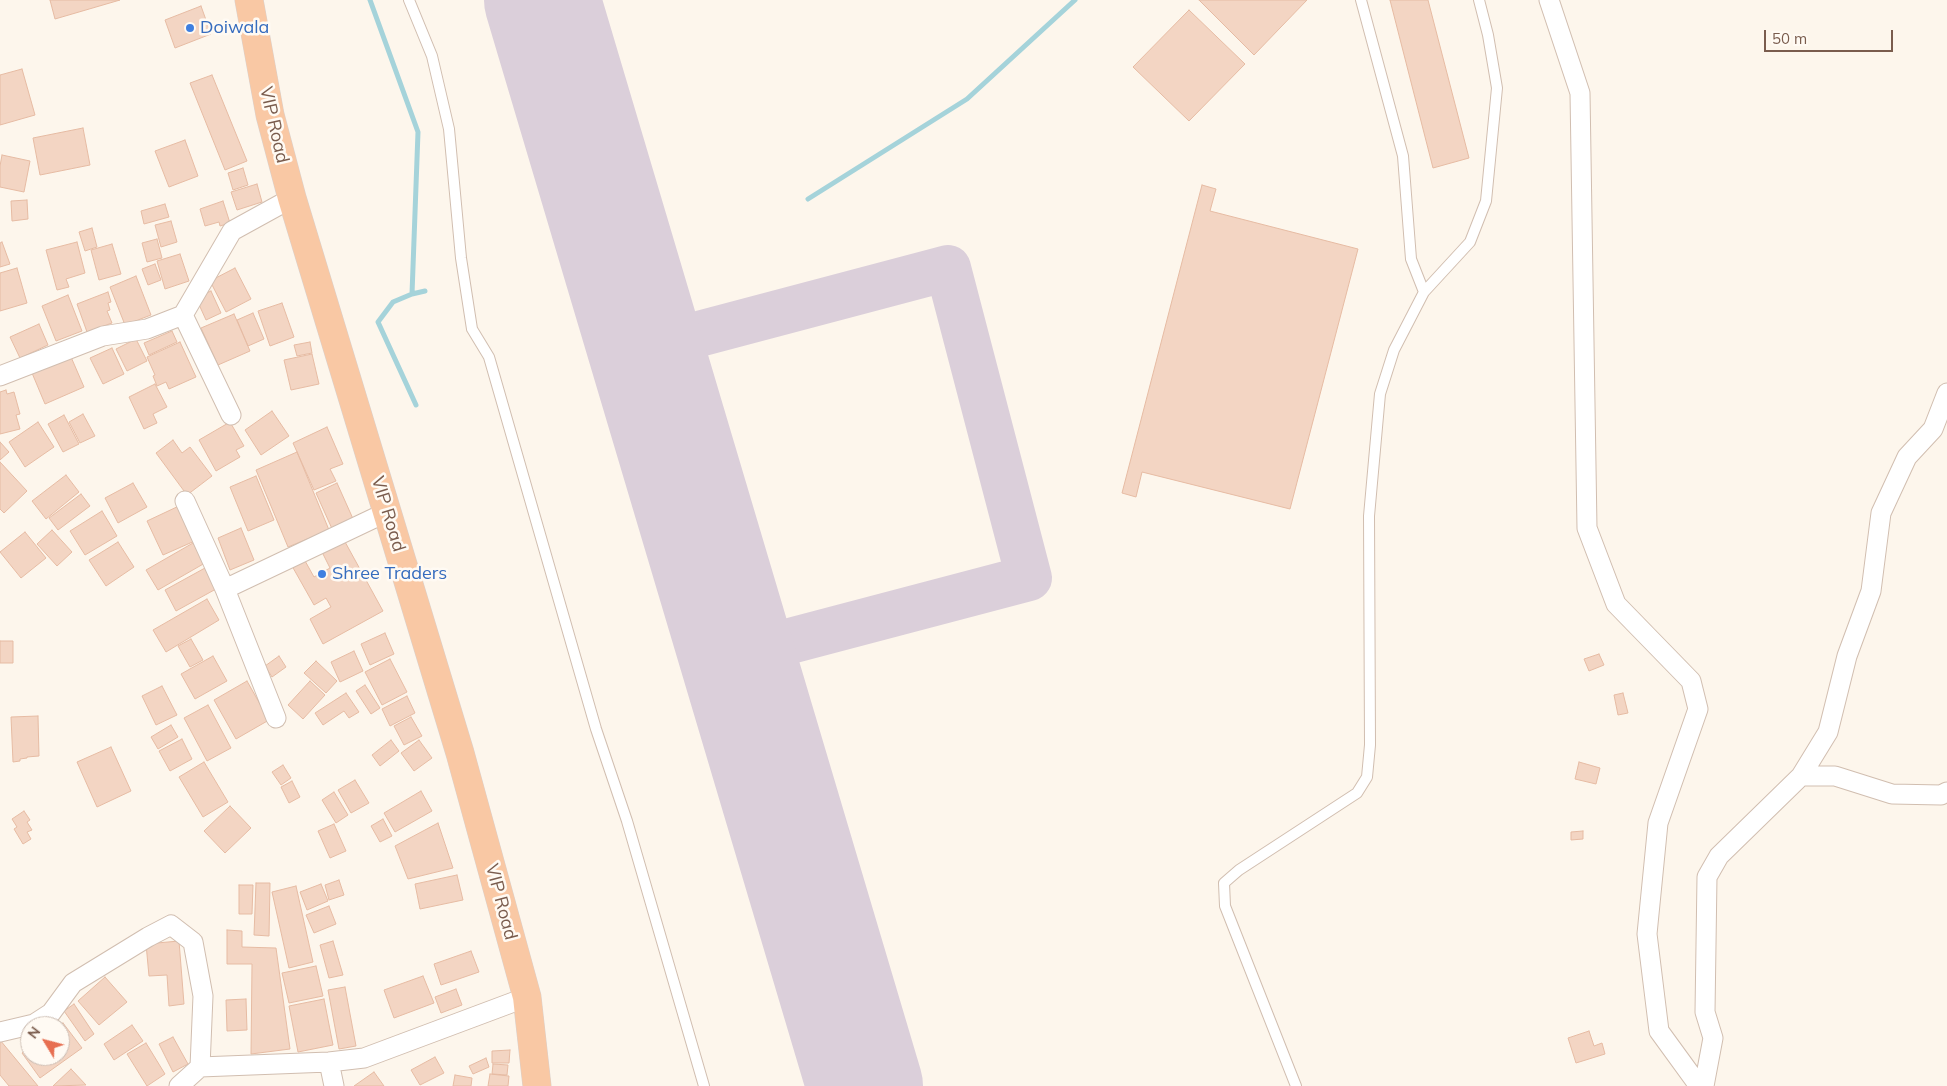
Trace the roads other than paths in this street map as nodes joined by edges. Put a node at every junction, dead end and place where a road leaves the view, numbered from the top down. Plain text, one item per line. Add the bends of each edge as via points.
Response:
1 (249, 0) edge
2 (409, 0) edge
3 (1362, 0) edge
4 (1479, 0) edge
5 (1549, 0) edge
6 (292, 198) junction
7 (1424, 292) junction
8 (183, 315) junction
9 (0, 376) edge
10 (1947, 393) edge
11 (231, 415) dead end
12 (185, 500) dead end
13 (387, 512) junction
14 (225, 589) junction
15 (276, 718) dead end
16 (1801, 776) junction
17 (1947, 792) edge
18 (527, 997) junction
19 (0, 1032) edge
20 (329, 1062) junction
21 (200, 1067) junction
22 (179, 1086) edge
23 (334, 1086) edge
24 (537, 1086) edge
25 (704, 1086) edge
26 (1296, 1086) edge
27 (1700, 1086) edge
28 (1704, 1086) edge

1 - 6 highway, VIP Road via 270,115
2 - 25 lane via 432,56 449,129 461,258 472,329 489,357 596,729 627,820
3 - 7 lane via 1403,156 1411,259
4 - 7 lane via 1497,88 1486,201 1470,242
5 - 27 street via 1580,93 1587,528 1616,604 1691,681 1698,709 1658,823 1647,934 1659,1031
6 - 8 street via 232,231
6 - 13 highway, VIP Road
7 - 26 lane via 1394,350 1380,394 1369,516 1370,745 1367,777 1357,793 1224,883 1225,906
8 - 9 street via 147,329 103,336
8 - 11 street
10 - 16 street via 1933,430 1907,457 1881,513 1872,591 1847,656 1828,732
12 - 14 street
13 - 14 street
13 - 18 highway, VIP Road via 460,753
14 - 15 street
16 - 17 street via 1835,776 1892,794 1941,795
16 - 28 street via 1719,856 1707,877 1705,1012 1713,1038
18 - 20 street via 364,1058
18 - 24 highway, VIP Road
19 - 21 street via 34,1024 51,1013 73,983 171,925 193,942 203,996
20 - 21 street
20 - 23 street
21 - 22 street

